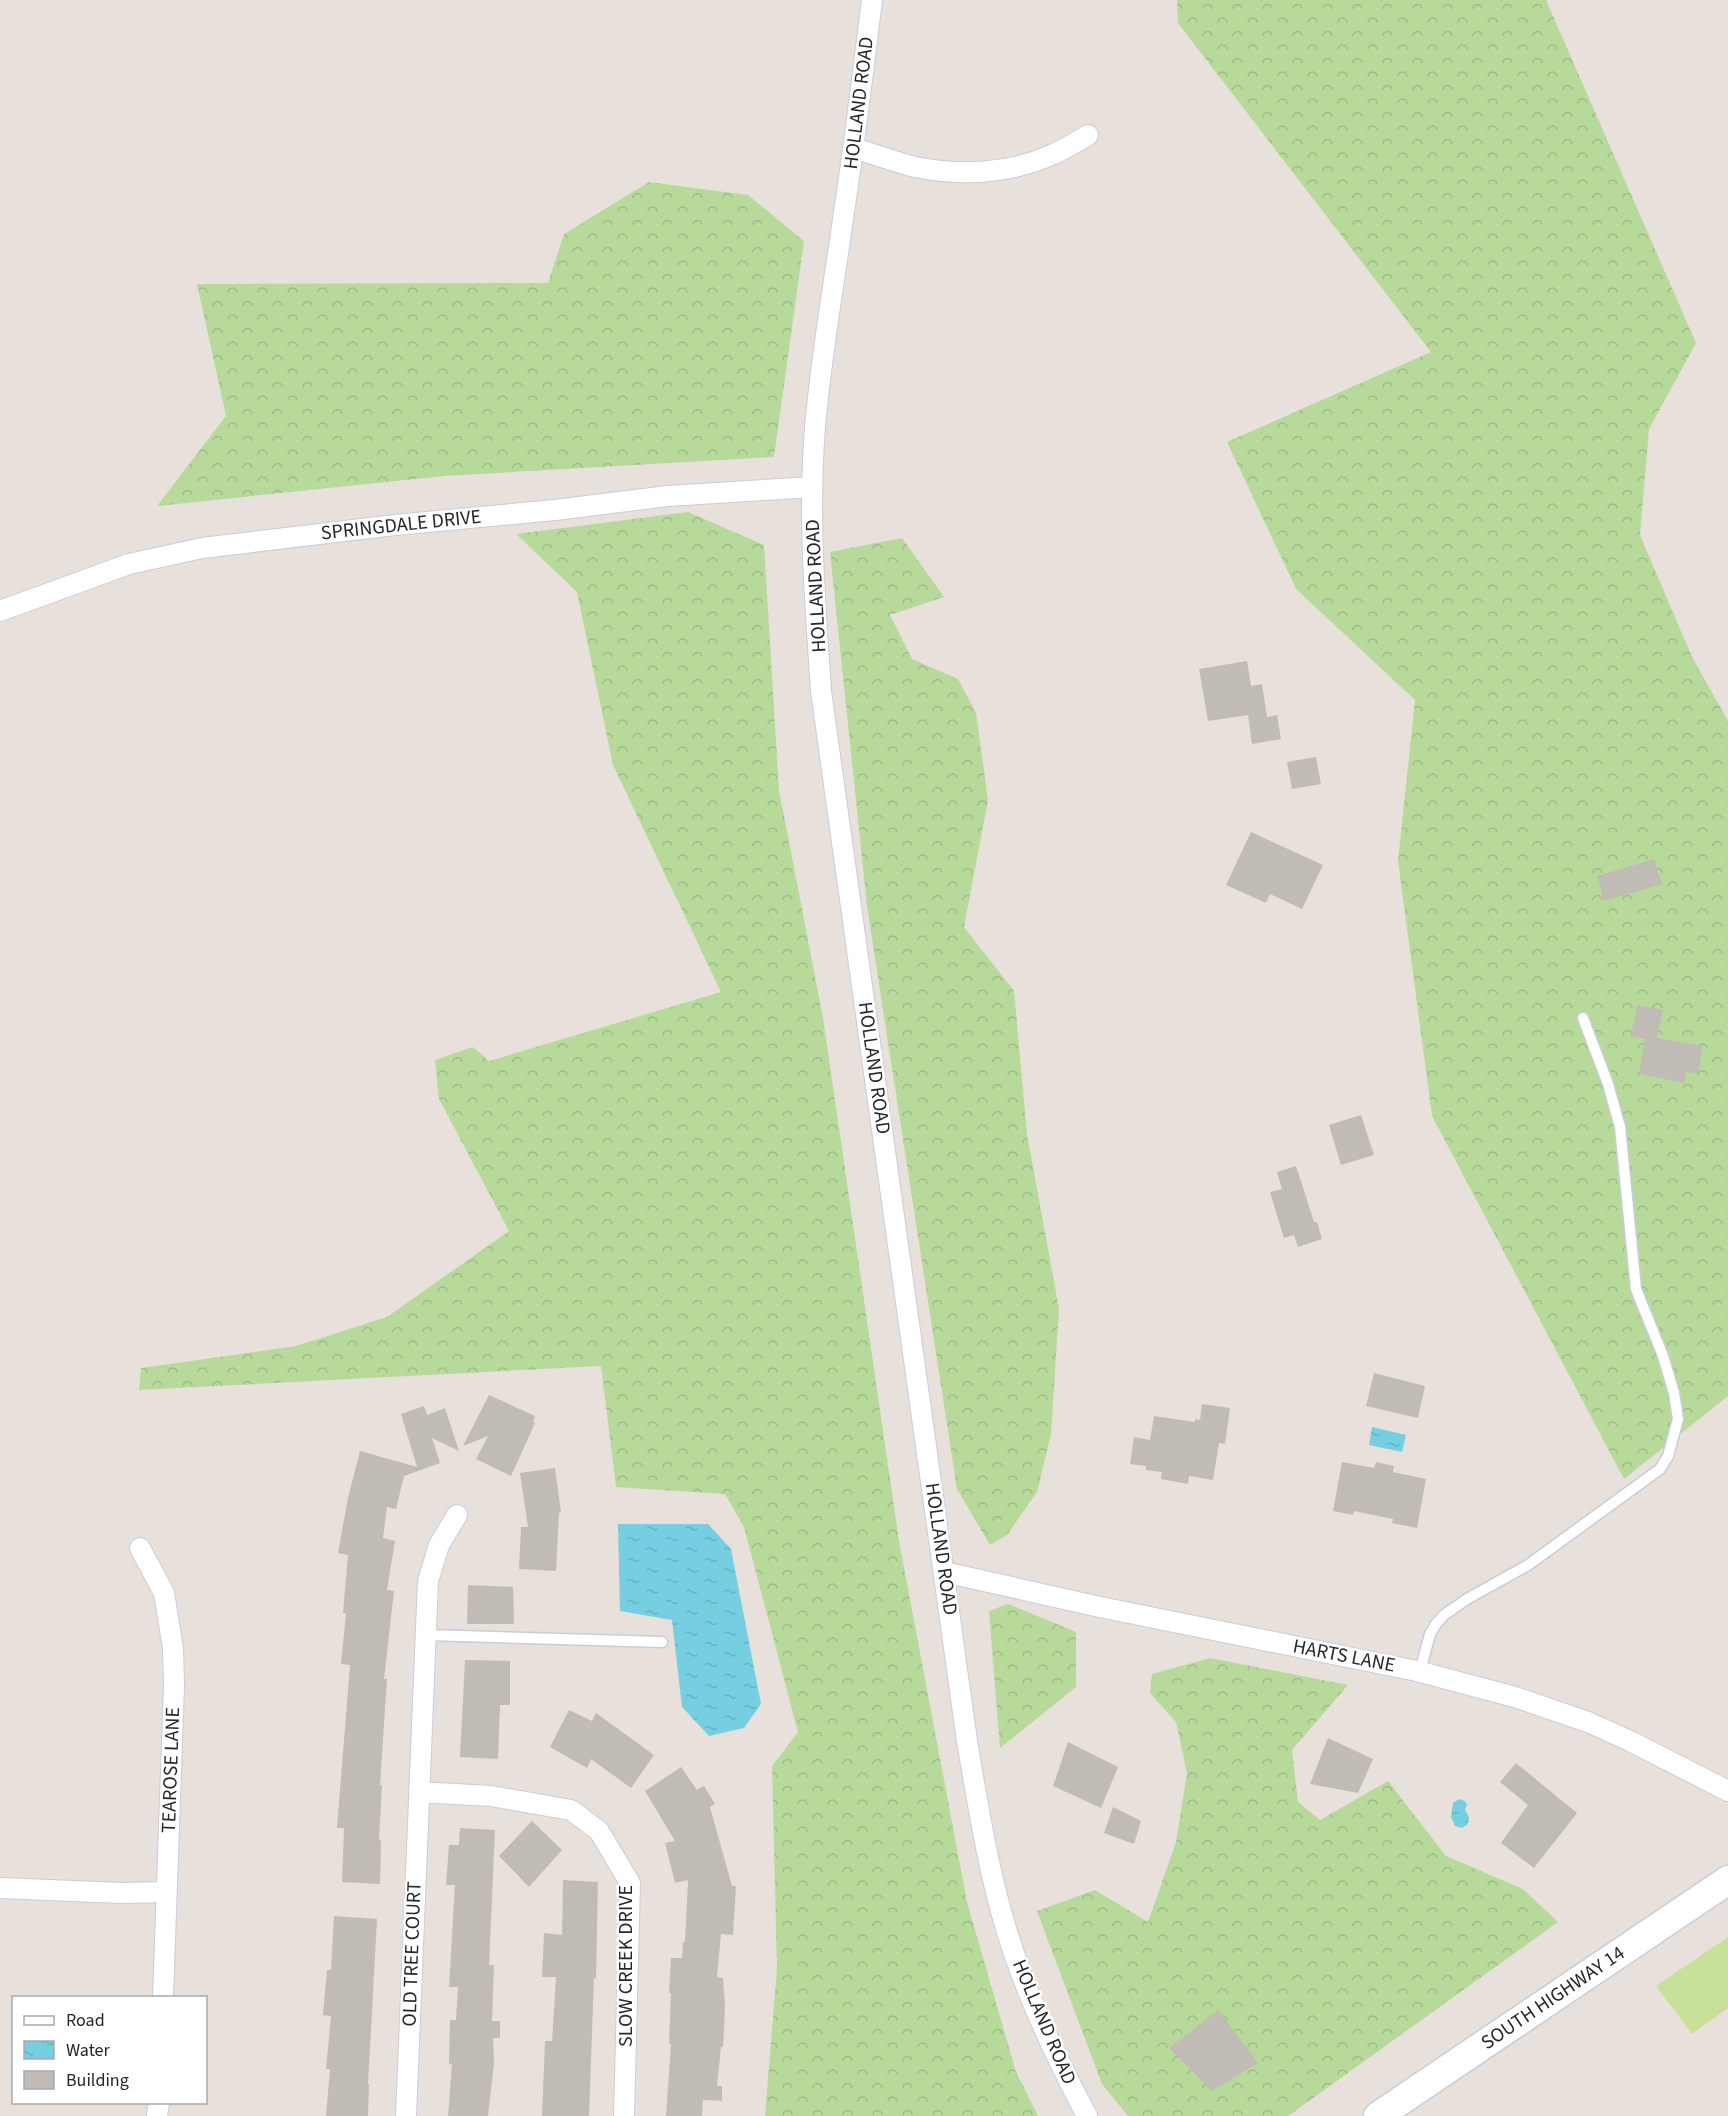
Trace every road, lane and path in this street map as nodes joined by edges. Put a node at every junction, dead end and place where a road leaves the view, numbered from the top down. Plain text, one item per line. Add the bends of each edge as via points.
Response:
1 (872, 0) edge
2 (1088, 135) dead end
3 (854, 148) junction
4 (812, 487) junction
5 (0, 611) edge
6 (1583, 1018) dead end
7 (457, 1515) dead end
8 (140, 1548) dead end
9 (944, 1572) junction
10 (427, 1635) junction
11 (662, 1642) dead end
12 (1420, 1671) junction
13 (1728, 1791) edge
14 (419, 1792) junction
15 (1728, 1880) edge
16 (0, 1888) edge
17 (167, 1892) junction
18 (163, 1996) edge
19 (406, 2116) edge
20 (624, 2116) edge
21 (1087, 2116) edge
22 (1378, 2116) edge

1 - 3 street, HOLLAND ROAD
2 - 3 street via 1034,162 987,171 929,169
3 - 4 street, HOLLAND ROAD via 822,360
4 - 5 street, SPRINGDALE DRIVE via 668,496 202,548 129,564
4 - 9 street, HOLLAND ROAD via 813,581 821,691
6 - 12 lane via 1620,1127 1636,1289 1663,1356 1678,1419 1668,1456 1660,1469 1528,1565 1444,1615 1430,1634
7 - 10 street, OLD TREE COURT via 438,1545 428,1581
8 - 17 street, TEAROSE LANE via 164,1593 173,1648
9 - 12 street, HARTS LANE
9 - 21 street, HOLLAND ROAD via 967,1741 998,1900 1054,2053
10 - 11 lane
10 - 14 street, OLD TREE COURT
12 - 13 street, HARTS LANE via 1588,1722
14 - 19 street, OLD TREE COURT
14 - 20 street, SLOW CREEK DRIVE via 491,1796 571,1810 599,1831 630,1883
15 - 22 main road, SOUTH HIGHWAY 14
16 - 17 street
17 - 18 street, TEAROSE LANE

